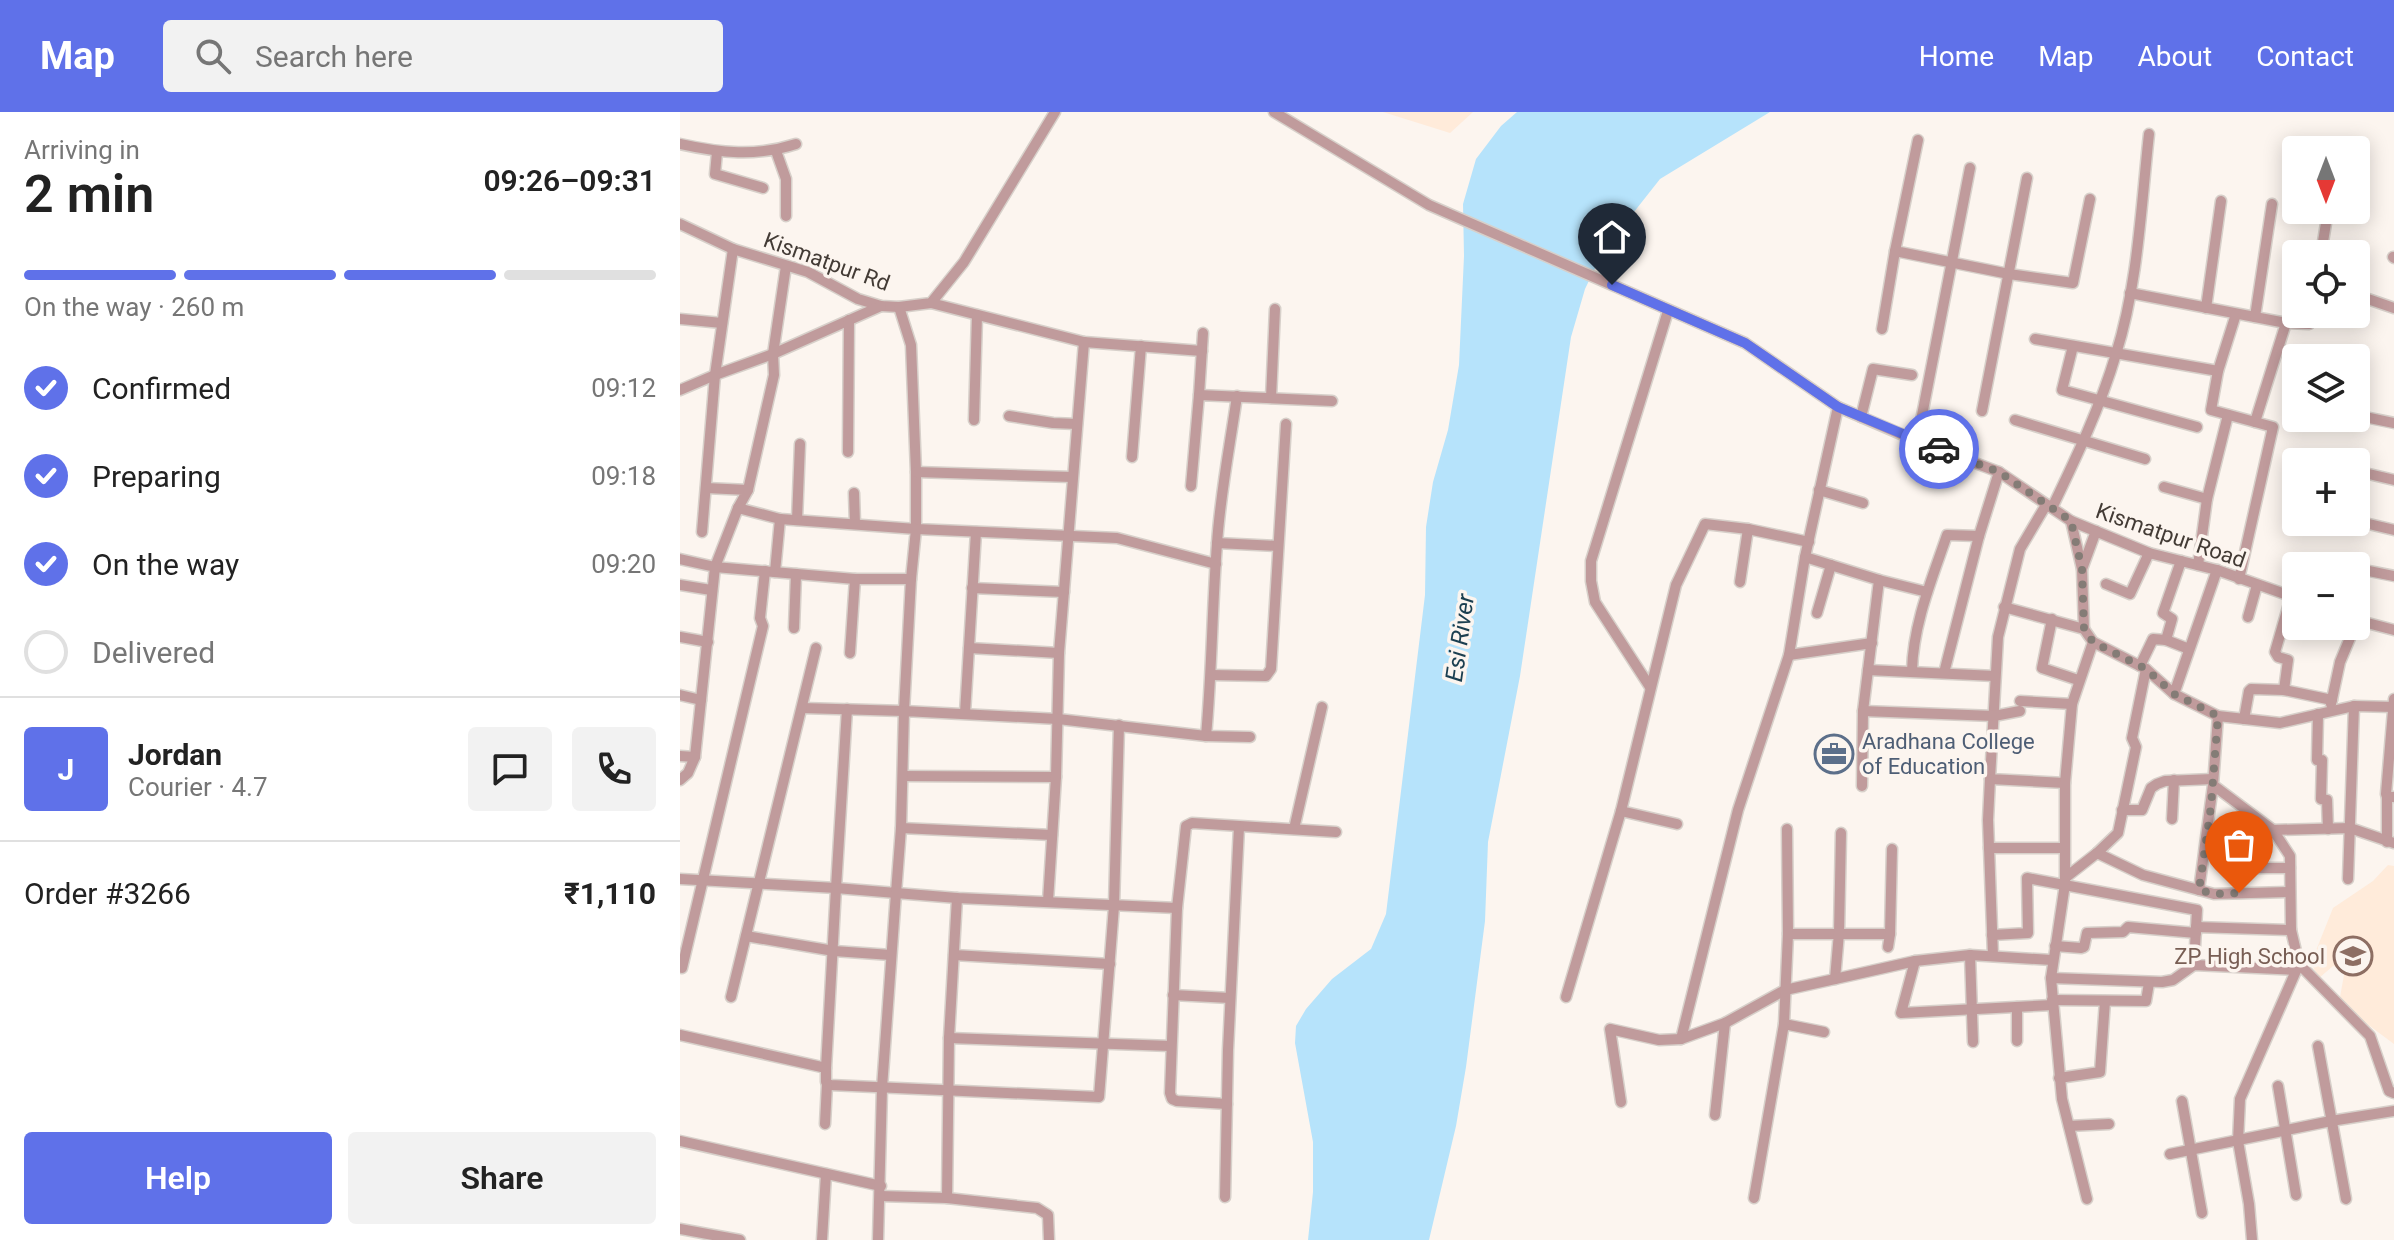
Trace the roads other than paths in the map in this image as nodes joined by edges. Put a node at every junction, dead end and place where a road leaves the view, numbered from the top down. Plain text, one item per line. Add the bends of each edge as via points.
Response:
1 (1055, 112) edge
2 (1274, 112) edge
3 (2149, 134) dead end
4 (1918, 140) dead end
5 (680, 144) edge
6 (796, 144) dead end
7 (776, 151) junction
8 (717, 152) junction
9 (1970, 168) dead end
10 (2027, 178) dead end
11 (763, 188) dead end
12 (2090, 199) dead end
13 (2221, 201) dead end
14 (2272, 204) dead end
15 (786, 216) dead end
16 (680, 224) edge
17 (733, 249) junction
18 (1895, 251) junction
19 (1953, 263) junction
20 (786, 266) junction
21 (2009, 274) junction
22 (2130, 293) junction
23 (2370, 300) edge
24 (931, 303) junction
25 (881, 306) junction
26 (899, 307) junction
27 (2206, 308) junction
28 (2394, 308) edge
29 (1275, 309) dead end
30 (1668, 311) junction
31 (2236, 314) junction
32 (977, 315) junction
33 (2255, 317) junction
34 (680, 319) edge
35 (849, 320) junction
36 (2282, 322) edge
37 (722, 323) junction
38 (2284, 328) edge
39 (1882, 329) dead end
40 (1203, 333) dead end
41 (2035, 339) dead end
42 (1084, 342) junction
43 (1141, 346) junction
44 (2073, 346) junction
45 (1202, 351) junction
46 (773, 354) junction
47 (2116, 354) junction
48 (2218, 371) junction
49 (715, 375) junction
50 (1912, 375) dead end
51 (680, 390) edge
52 (1199, 395) junction
53 (1237, 396) junction
54 (1271, 398) junction
55 (1332, 401) dead end
56 (2098, 401) junction
57 (1838, 407) junction
58 (1982, 411) dead end
59 (2228, 415) junction
60 (1009, 416) dead end
61 (1861, 417) junction
62 (2370, 418) edge
63 (974, 420) dead end
64 (2015, 420) dead end
65 (2255, 422) junction
66 (2394, 423) edge
67 (1077, 424) junction
68 (1286, 424) dead end
69 (2197, 427) dead end
70 (1917, 441) junction
71 (2084, 442) junction
72 (800, 444) dead end
73 (848, 452) dead end
74 (1132, 457) dead end
75 (2145, 459) dead end
76 (916, 472) junction
77 (1999, 472) junction
78 (2370, 474) edge
79 (1072, 477) junction
80 (2394, 480) edge
81 (1191, 486) dead end
82 (2164, 487) dead end
83 (706, 488) junction
84 (748, 490) junction
85 (1819, 490) junction
86 (854, 493) dead end
87 (2207, 499) junction
88 (1863, 503) dead end
89 (2049, 507) junction
90 (738, 508) junction
91 (780, 519) junction
92 (797, 520) junction
93 (2071, 521) junction
94 (855, 524) junction
95 (2370, 524) edge
96 (916, 529) junction
97 (1748, 529) junction
98 (2394, 530) edge
99 (2096, 531) junction
100 (702, 532) dead end
101 (976, 532) junction
102 (1067, 535) junction
103 (1979, 536) junction
104 (1809, 542) junction
105 (1217, 543) junction
106 (1278, 546) junction
107 (2149, 553) junction
108 (1805, 557) junction
109 (680, 559) edge
110 (2181, 561) junction
111 (1216, 564) junction
112 (1831, 565) junction
113 (2198, 565) junction
114 (715, 567) junction
115 (2082, 569) junction
116 (2217, 570) junction
117 (2370, 571) edge
118 (770, 572) junction
119 (796, 574) junction
120 (2394, 576) edge
121 (855, 579) junction
122 (911, 579) junction
123 (2239, 579) junction
124 (1879, 580) junction
125 (1740, 582) dead end
126 (2106, 584) dead end
127 (680, 585) edge
128 (2257, 585) junction
129 (972, 588) junction
130 (711, 590) junction
131 (1064, 592) junction
132 (1927, 592) junction
133 (2282, 593) edge
134 (2004, 607) junction
135 (1817, 613) dead end
136 (2248, 617) dead end
137 (2052, 619) junction
138 (2370, 626) edge
139 (794, 628) dead end
140 (2084, 629) junction
141 (2394, 630) edge
142 (2282, 632) edge
143 (680, 637) edge
144 (2166, 640) junction
145 (2349, 640) edge
146 (708, 642) junction
147 (2093, 642) junction
148 (1872, 643) junction
149 (816, 648) dead end
150 (969, 648) junction
151 (2189, 649) junction
152 (850, 653) dead end
153 (1059, 653) junction
154 (1789, 655) junction
155 (2143, 668) junction
156 (1868, 670) junction
157 (1912, 671) junction
158 (1944, 673) junction
159 (1211, 675) junction
160 (1995, 676) junction
161 (2078, 680) junction
162 (1650, 687) junction
163 (2284, 690) junction
164 (2174, 694) junction
165 (680, 695) edge
166 (2394, 699) edge
167 (701, 700) junction
168 (2072, 704) junction
169 (2354, 706) junction
170 (1322, 707) dead end
171 (2394, 707) edge
172 (802, 708) junction
173 (847, 709) junction
174 (2327, 709) junction
175 (904, 711) junction
176 (1863, 711) junction
177 (965, 713) junction
178 (1994, 716) junction
179 (2218, 716) junction
180 (1058, 719) junction
181 (2244, 719) junction
182 (1119, 725) junction
183 (1206, 736) junction
184 (1250, 737) dead end
185 (680, 756) edge
186 (695, 757) junction
187 (903, 776) junction
188 (1056, 777) junction
189 (1990, 779) junction
190 (680, 780) edge
191 (2174, 780) junction
192 (2213, 782) junction
193 (2065, 783) junction
194 (1862, 786) dead end
195 (2390, 797) edge
196 (2122, 810) junction
197 (1621, 811) junction
198 (2172, 819) dead end
199 (1677, 824) dead end
200 (1239, 827) junction
201 (901, 828) junction
202 (2350, 828) junction
203 (1294, 829) junction
204 (1787, 829) dead end
205 (2328, 829) junction
206 (2273, 830) junction
207 (1336, 832) dead end
208 (1841, 833) dead end
209 (1052, 835) junction
210 (2390, 842) edge
211 (1989, 848) junction
212 (2064, 848) junction
213 (1892, 849) dead end
214 (2097, 853) junction
215 (2245, 868) dead end
216 (2290, 868) junction
217 (680, 879) edge
218 (704, 879) junction
219 (2348, 879) dead end
220 (2065, 881) junction
221 (760, 884) junction
222 (2184, 887) junction
223 (836, 888) junction
224 (2199, 890) junction
225 (2290, 892) junction
226 (896, 893) junction
227 (957, 898) junction
228 (1048, 901) junction
229 (1114, 906) junction
230 (2180, 907) junction
231 (1177, 908) junction
232 (2196, 930) junction
233 (2291, 930) junction
234 (1839, 933) junction
235 (1788, 934) junction
236 (1890, 934) junction
237 (1992, 935) junction
238 (746, 936) junction
239 (2055, 946) junction
240 (1888, 947) dead end
241 (834, 951) junction
242 (891, 955) junction
243 (954, 955) junction
244 (1970, 955) junction
245 (1993, 956) junction
246 (2052, 960) junction
247 (1915, 961) junction
248 (1110, 964) junction
249 (2194, 965) junction
250 (2297, 967) junction
251 (682, 968) edge
252 (2051, 978) junction
253 (1835, 979) junction
254 (2149, 983) junction
255 (1785, 990) junction
256 (1173, 995) junction
257 (731, 997) dead end
258 (1566, 997) dead end
259 (1230, 998) junction
260 (2105, 1001) junction
261 (2052, 1002) junction
262 (2017, 1007) junction
263 (1972, 1009) junction
264 (1725, 1023) junction
265 (1784, 1024) junction
266 (1824, 1032) dead end
267 (680, 1035) edge
268 (949, 1038) junction
269 (1681, 1039) junction
270 (2017, 1041) dead end
271 (1973, 1042) dead end
272 (1105, 1044) junction
273 (1171, 1046) junction
274 (2318, 1046) dead end
275 (826, 1068) junction
276 (2059, 1078) junction
277 (827, 1084) junction
278 (2278, 1086) dead end
279 (882, 1088) junction
280 (949, 1090) junction
281 (2394, 1093) edge
282 (2182, 1101) dead end
283 (1621, 1102) dead end
284 (1227, 1104) junction
285 (2394, 1111) edge
286 (1715, 1115) dead end
287 (2331, 1121) junction
288 (825, 1124) dead end
289 (2109, 1124) dead end
290 (2069, 1126) junction
291 (2285, 1131) junction
292 (680, 1141) edge
293 (2238, 1141) junction
294 (2192, 1150) junction
295 (2170, 1154) dead end
296 (826, 1174) junction
297 (880, 1191) junction
298 (2296, 1195) dead end
299 (1225, 1197) dead end
300 (947, 1198) junction
301 (1754, 1198) dead end
302 (2087, 1199) dead end
303 (2346, 1199) dead end
304 (2202, 1213) dead end
305 (680, 1229) edge
306 (704, 1237) edge
307 (740, 1240) edge
308 (822, 1240) edge
309 (878, 1240) edge
310 (1049, 1240) edge
311 (2252, 1240) edge

1 - 24 street via 964,262
2 - 30 street, Kismatpur Road via 1429,205
3 - 22 street
4 - 18 street
5 - 8 street
6 - 7 street
7 - 8 street
7 - 15 street via 786,179
8 - 11 street via 715,174
9 - 19 street
10 - 21 street
12 - 21 street via 2073,283
13 - 27 street
14 - 33 street
16 - 17 street, Kismatpur Rd
17 - 20 street, Kismatpur Rd
17 - 37 street
18 - 19 street
18 - 39 street
19 - 21 street
19 - 70 street
20 - 25 street, Kismatpur Rd
20 - 46 street
21 - 58 street
22 - 27 street
22 - 47 street
23 - 28 street
24 - 26 street, Kismatpur Rd
24 - 32 street
25 - 26 street, Kismatpur Rd
25 - 35 street
26 - 76 street via 911,345
27 - 31 street
29 - 54 street
30 - 57 street, Kismatpur Road via 1745,343
30 - 162 street via 1591,561 1595,602
31 - 33 street
31 - 48 street
32 - 42 street
32 - 63 street
33 - 36 street
34 - 37 street
35 - 46 street
35 - 73 street
37 - 49 street
38 - 65 street
40 - 45 street
41 - 44 street
42 - 43 street
42 - 67 street
43 - 45 street
43 - 74 street
44 - 47 street
44 - 56 street via 2062,390
45 - 52 street
46 - 49 street
46 - 84 street via 771,393
47 - 48 street
47 - 56 street
48 - 59 street via 2211,410
49 - 51 street
49 - 83 street
50 - 61 street via 1873,369
52 - 53 street
52 - 81 street
53 - 54 street
53 - 105 street
54 - 55 street
56 - 69 street
56 - 71 street
57 - 61 street, Kismatpur Road
57 - 85 street
59 - 65 street
59 - 87 street
60 - 67 street
61 - 70 street, Kismatpur Road
62 - 66 street
64 - 71 street
65 - 123 street via 2273,427
67 - 79 street
68 - 106 street
70 - 77 street, Kismatpur Road
71 - 75 street
71 - 89 street
72 - 92 street
76 - 79 street
76 - 96 street
77 - 89 street, Kismatpur Road
77 - 103 street
78 - 80 street
79 - 102 street
82 - 87 street
83 - 84 street
83 - 100 street
84 - 90 street
85 - 88 street
85 - 104 street
86 - 94 street
87 - 113 street
89 - 93 street, Kismatpur Road
89 - 134 street via 2020,549
90 - 91 street
90 - 114 street
91 - 92 street
91 - 118 street
92 - 94 street
93 - 99 street, Kismatpur Road
93 - 115 street
94 - 96 street
95 - 98 street
96 - 101 street
96 - 122 street
97 - 104 street
97 - 125 street
97 - 162 street via 1705,524 1676,585
99 - 107 street, Kismatpur Road
99 - 115 street
101 - 102 street
101 - 129 street
102 - 111 street via 1117,538
102 - 131 street
103 - 132 street via 1947,535
103 - 158 street
104 - 108 street
105 - 106 street
105 - 111 street
106 - 159 street via 1269,675
107 - 110 street, Kismatpur Road
107 - 126 street via 2130,594
108 - 112 street
108 - 154 street
109 - 114 street
110 - 113 street, Kismatpur Road
110 - 144 street via 2163,613 2172,619
111 - 159 street
112 - 124 street
112 - 135 street
113 - 116 street, Kismatpur Road
114 - 118 street
114 - 130 street
115 - 140 street
116 - 123 street, Kismatpur Road
116 - 151 street
117 - 120 street
118 - 119 street
118 - 218 street via 760,618 763,626
119 - 121 street
119 - 139 street
121 - 122 street
121 - 152 street
122 - 175 street
123 - 128 street, Kismatpur Road
124 - 132 street
124 - 148 street
127 - 130 street
128 - 133 street, Kismatpur Road
128 - 136 street
129 - 131 street
129 - 150 street
130 - 146 street
131 - 153 street
132 - 157 street
134 - 137 street
134 - 160 street
137 - 140 street
137 - 161 street via 2042,668
138 - 141 street
140 - 147 street
142 - 163 street via 2275,652 2288,660
143 - 146 street
144 - 151 street
144 - 155 street via 2153,639
145 - 174 street
146 - 167 street
147 - 155 street
147 - 161 street
148 - 154 street
148 - 156 street
149 - 172 street
150 - 153 street
150 - 177 street
151 - 164 street
153 - 180 street
154 - 269 street via 1738,810
155 - 164 street
155 - 196 street via 2132,738 2136,747
156 - 157 street
156 - 176 street
157 - 158 street
158 - 160 street
159 - 183 street
160 - 178 street
161 - 168 street
162 - 197 street
163 - 174 street
163 - 181 street via 2249,691
164 - 179 street
165 - 167 street
166 - 171 street
167 - 186 street
168 - 178 street via 2020,706
168 - 193 street
169 - 171 street
169 - 174 street
169 - 202 street
170 - 203 street
171 - 195 street
172 - 173 street
172 - 221 street
173 - 175 street
173 - 223 street
174 - 181 street via 2280,723
174 - 205 street via 2317,760 2322,760 2321,799 2327,800
175 - 177 street
175 - 187 street
176 - 178 street
176 - 194 street
177 - 180 street
178 - 189 street
179 - 181 street
179 - 192 street
180 - 182 street
180 - 188 street
182 - 183 street
182 - 229 street
183 - 184 street
185 - 186 street
186 - 190 street
187 - 188 street
187 - 201 street
188 - 209 street
189 - 193 street
189 - 211 street
191 - 192 street
191 - 196 street via 2151,788 2142,810
191 - 198 street
192 - 206 street
192 - 224 street
193 - 212 street
195 - 210 street
196 - 214 street via 2118,833
197 - 199 street
197 - 258 street
200 - 203 street
200 - 231 street via 1186,826
200 - 259 street
201 - 209 street
201 - 226 street
202 - 205 street
202 - 210 street
202 - 219 street
203 - 207 street
204 - 235 street
205 - 206 street
206 - 216 street via 2290,856
208 - 234 street
209 - 228 street
211 - 212 street
211 - 237 street
212 - 220 street
213 - 236 street
214 - 220 street
214 - 222 street
215 - 216 street
216 - 225 street
217 - 218 street
218 - 221 street
218 - 251 street
220 - 230 street
220 - 237 street via 2027,878 2028,933
220 - 239 street
221 - 223 street
221 - 238 street
222 - 224 street
222 - 230 street
223 - 226 street
223 - 241 street
224 - 225 street
225 - 233 street
226 - 227 street
226 - 242 street
227 - 228 street
227 - 243 street
228 - 229 street
229 - 231 street
229 - 248 street
230 - 232 street via 2197,910
231 - 256 street
232 - 233 street
232 - 239 street via 2128,927 2123,932 2087,933 2081,948
232 - 249 street
233 - 250 street
234 - 235 street
234 - 236 street
234 - 253 street
235 - 255 street
236 - 240 street
237 - 245 street
238 - 241 street
238 - 257 street
239 - 246 street
241 - 242 street
241 - 275 street
242 - 279 street
243 - 248 street
243 - 268 street
244 - 245 street
244 - 247 street
244 - 263 street
245 - 246 street
246 - 252 street
247 - 253 street
247 - 263 street via 1901,1013
248 - 272 street
249 - 250 street
249 - 254 street via 2173,980
250 - 281 street via 2370,1036
250 - 293 street via 2240,1099
252 - 254 street
252 - 261 street
253 - 255 street
254 - 260 street via 2146,1001
255 - 264 street
255 - 265 street
256 - 259 street
256 - 273 street
259 - 284 street
260 - 261 street
260 - 276 street via 2100,1072
261 - 262 street
261 - 276 street
262 - 263 street
262 - 270 street
263 - 271 street
264 - 269 street
264 - 286 street
265 - 266 street
265 - 301 street
267 - 275 street
268 - 272 street
268 - 280 street
269 - 283 street via 1659,1040 1610,1029
272 - 273 street
272 - 280 street via 1097,1099
273 - 284 street via 1172,1099
274 - 287 street
275 - 277 street
276 - 290 street
277 - 279 street
277 - 288 street
278 - 291 street
279 - 280 street
279 - 297 street
280 - 300 street
282 - 294 street
284 - 299 street
285 - 287 street
287 - 291 street
287 - 303 street
289 - 290 street
290 - 302 street
291 - 293 street
291 - 298 street
292 - 296 street
293 - 294 street
293 - 311 street
294 - 295 street
294 - 304 street
296 - 297 street
296 - 308 street
297 - 300 street
297 - 309 street
300 - 310 street via 1045,1211
305 - 306 street
306 - 307 street

